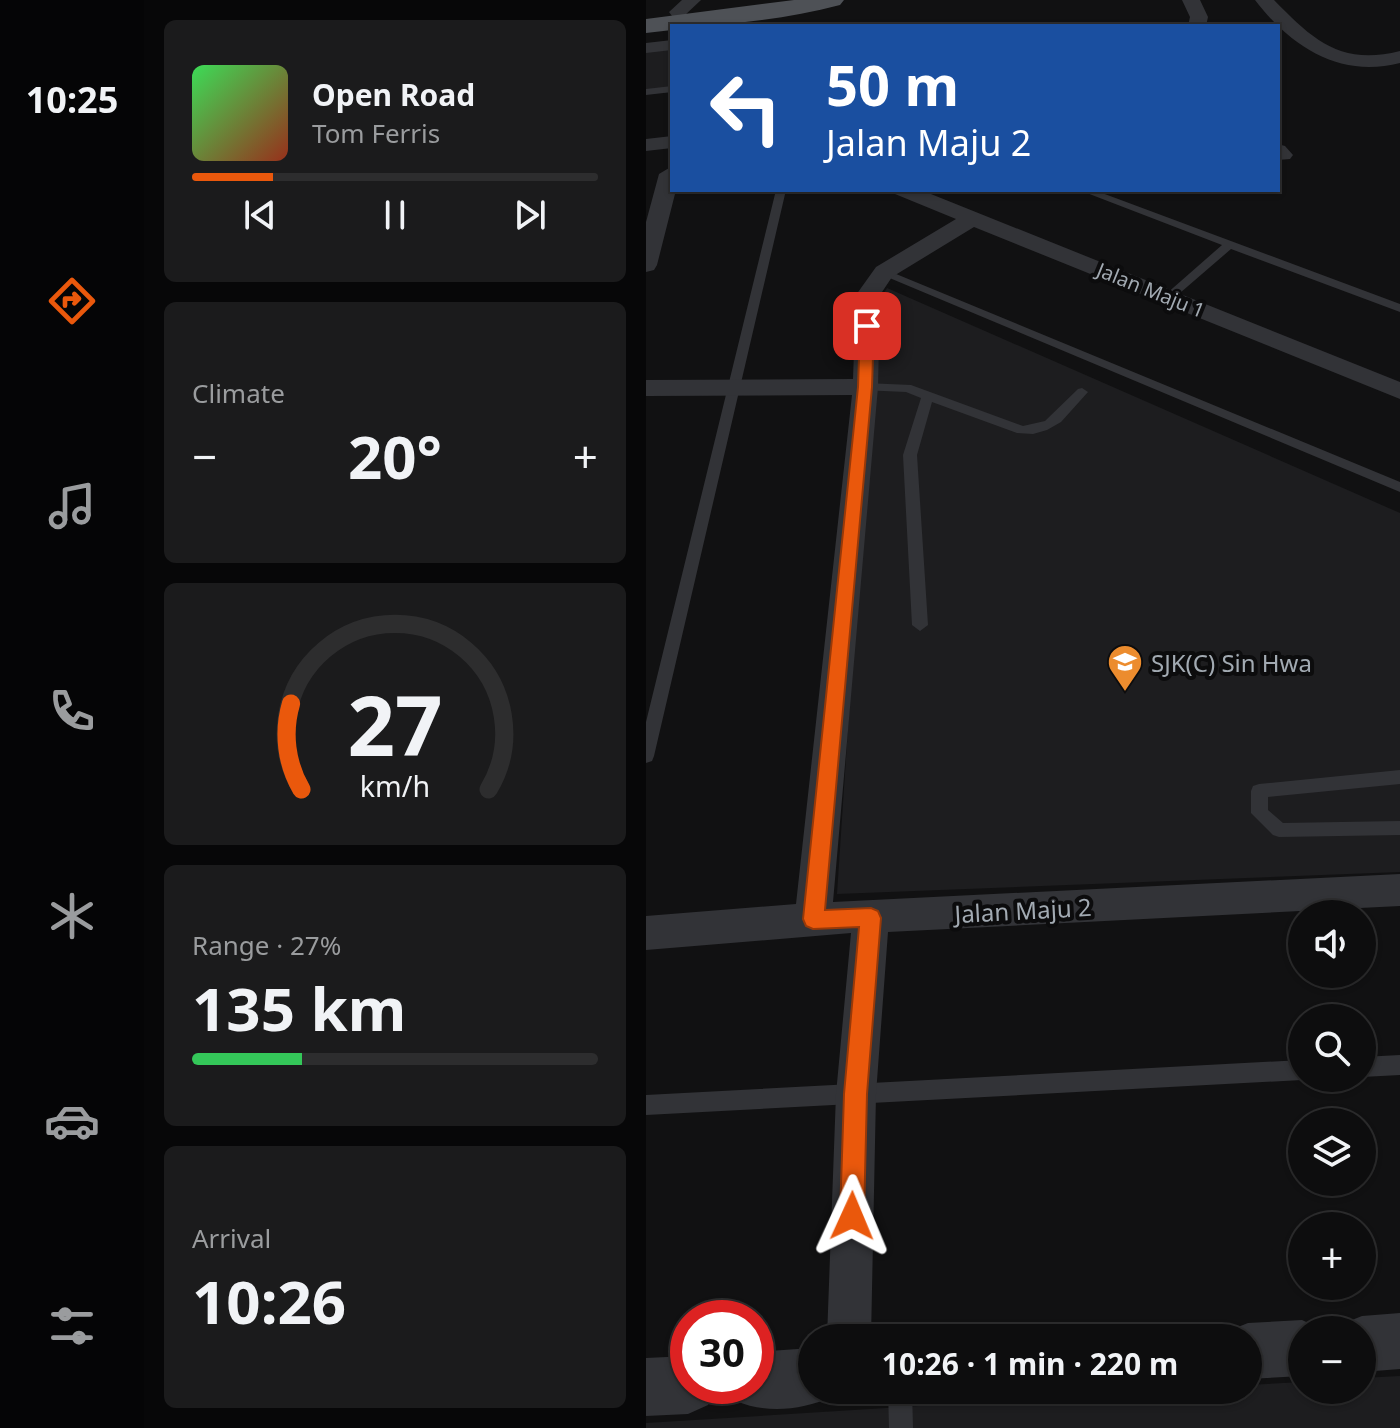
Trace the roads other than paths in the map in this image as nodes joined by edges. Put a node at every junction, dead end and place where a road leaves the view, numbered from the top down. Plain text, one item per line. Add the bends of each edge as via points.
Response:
1 (831, 0) edge
2 (1191, 0) edge
3 (1264, 0) edge
4 (672, 17) edge
5 (1197, 24) edge
6 (646, 48) edge
7 (1400, 57) edge
8 (670, 89) edge
9 (646, 92) edge
10 (670, 142) edge
11 (646, 145) edge
12 (669, 174) dead end
13 (781, 192) edge
14 (907, 192) edge
15 (1089, 192) edge
16 (972, 219) junction
17 (1228, 246) junction
18 (646, 265) edge
19 (884, 272) junction
20 (1169, 297) junction
21 (1400, 308) edge
22 (865, 387) junction
23 (646, 388) edge
24 (735, 388) junction
25 (1400, 391) edge
26 (1082, 392) dead end
27 (928, 395) junction
28 (1400, 487) edge
29 (920, 625) dead end
30 (646, 756) edge
31 (1400, 777) edge
32 (1400, 828) edge
33 (1400, 890) edge
34 (871, 918) junction
35 (813, 919) junction
36 (646, 933) edge
37 (1400, 1065) edge
38 (1376, 1066) edge
39 (1288, 1071) edge
40 (856, 1094) junction
41 (646, 1105) edge
42 (849, 1324) edge
43 (1400, 1341) edge
44 (1376, 1343) edge
45 (1288, 1349) edge
46 (1262, 1350) edge
47 (798, 1378) edge
48 (774, 1380) edge
49 (670, 1386) edge
50 (646, 1387) edge
51 (900, 1404) edge
52 (901, 1428) edge

1 - 4 main road via 769,12
2 - 5 street
3 - 7 street via 1298,35 1334,58 1385,70
4 - 6 street
8 - 9 lane
10 - 11 street
12 - 18 street
13 - 24 lane
14 - 16 street, Jalan Maju 1
15 - 17 lane
16 - 19 street
16 - 20 street, Jalan Maju 1
17 - 20 lane
17 - 21 lane
19 - 22 street via 868,295
19 - 28 lane
20 - 25 street, Jalan Maju 1
22 - 24 street
22 - 27 lane via 907,388
22 - 35 street
23 - 24 street
24 - 30 lane
26 - 27 lane via 1039,431 1022,430
27 - 29 lane via 910,455
31 - 32 lane via 1259,791 1260,813 1279,830
33 - 34 street, Jalan Maju 2
34 - 35 street, Jalan Maju 2
34 - 40 street
35 - 36 street, Jalan Maju 2
37 - 38 lane
39 - 40 lane
40 - 41 lane
40 - 42 street
43 - 44 street
45 - 46 street
47 - 48 street
49 - 50 street
51 - 52 lane

